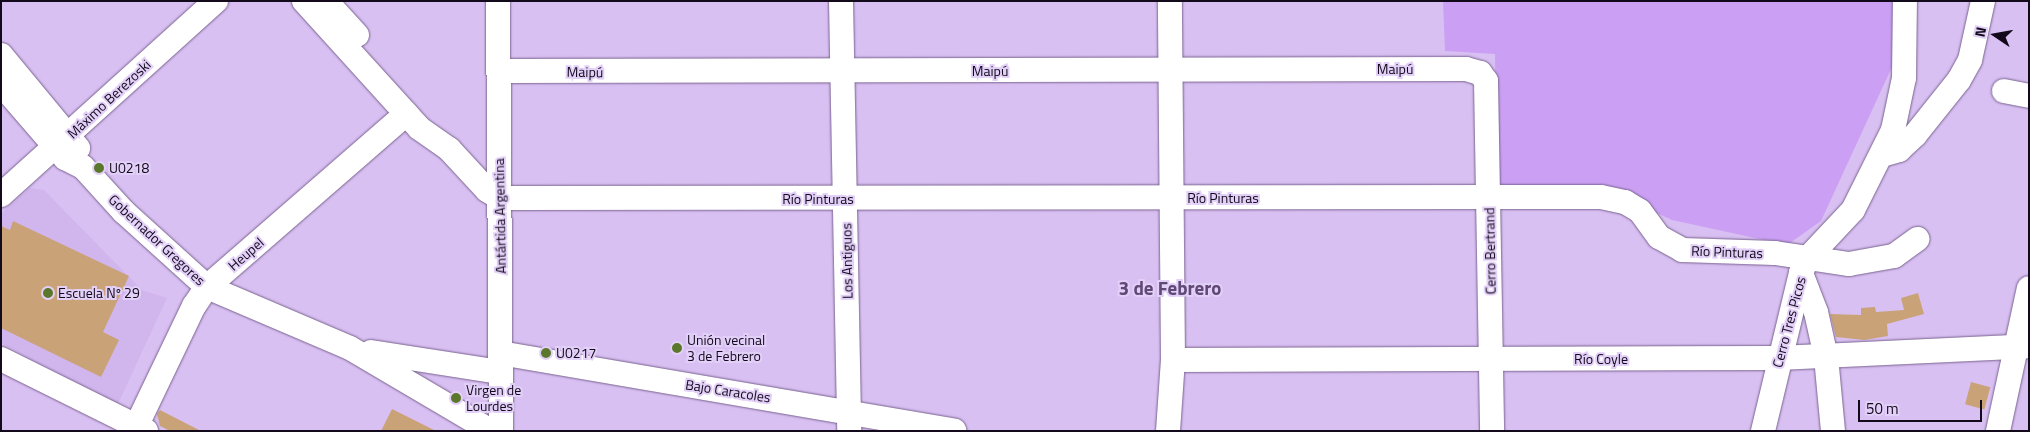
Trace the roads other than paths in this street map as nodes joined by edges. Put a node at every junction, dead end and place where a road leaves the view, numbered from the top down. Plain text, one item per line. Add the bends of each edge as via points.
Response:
1 (216, 1) edge
2 (304, 1) edge
3 (326, 1) edge
4 (498, 1) edge
5 (841, 1) edge
6 (1170, 1) edge
7 (1905, 1) edge
8 (1983, 1) edge
9 (1, 55) edge
10 (1170, 70) junction
11 (500, 71) junction
12 (842, 71) junction
13 (1480, 73) joint
14 (1, 84) edge
15 (2004, 91) dead end
16 (2029, 96) edge
17 (406, 114) junction
18 (63, 142) junction
19 (448, 149) junction
20 (1882, 155) junction
21 (1, 195) edge
22 (500, 198) junction
23 (1172, 198) junction
24 (1489, 198) junction
25 (846, 199) junction
26 (1917, 239) dead end
27 (1804, 266) junction
28 (207, 288) junction
29 (2029, 288) edge
30 (2022, 346) edge
31 (350, 348) junction
32 (1826, 356) junction
33 (1779, 358) junction
34 (1, 359) edge
35 (1492, 359) junction
36 (1173, 360) junction
37 (500, 362) junction
38 (849, 421) edge
39 (138, 429) edge
40 (491, 431) edge
41 (501, 431) edge
42 (954, 431) edge
43 (1168, 431) edge
44 (1492, 431) edge
45 (1763, 431) edge
46 (1833, 431) edge
47 (1998, 431) edge

1 - 18 street, Máximo Berezoski
2 - 17 street
3 - 19 street via 435,122
4 - 11 street, Antártida Argentina
5 - 12 street, Los Antiguos
6 - 10 street
7 - 20 street, Cerro Tres Picos via 1901,98
8 - 20 street via 1970,60 1959,80 1915,135 1899,150
9 - 18 street
10 - 12 street, Maipú
10 - 13 street, Maipú via 1466,69
10 - 23 street
11 - 12 street, Maipú
11 - 22 street, Antártida Argentina
12 - 25 street, Los Antiguos
13 - 24 street, Cerro Bertrand via 1486,81
14 - 18 street
15 - 16 street
17 - 19 street
17 - 28 street, Heupel
18 - 21 street, Máximo Berezoski
18 - 28 street, Gobernador Gregores via 65,158 83,167 124,212
19 - 22 street via 487,190
20 - 27 street, Cerro Tres Picos via 1853,210
22 - 25 street, Río Pinturas
22 - 37 street, Antártida Argentina
23 - 24 street, Río Pinturas
23 - 25 street, Río Pinturas
23 - 36 street
24 - 27 street, Río Pinturas via 1601,197 1625,202 1640,211 1659,237 1682,250 1775,253
24 - 35 street, Cerro Bertrand
25 - 38 street, Los Antiguos
26 - 27 street, Río Pinturas via 1894,256 1849,264
27 - 32 street
27 - 33 street, Cerro Tres Picos
28 - 31 street, Gobernador Gregores
28 - 39 street, Heupel via 194,306
29 - 30 street
30 - 32 street, Río Coyle
30 - 47 street
31 - 37 street, Gobernador Gregores
31 - 40 street, Gobernador Gregores
32 - 33 street, Río Coyle
32 - 46 street
33 - 35 street, Río Coyle
33 - 45 street, Cerro Tres Picos
34 - 39 street
35 - 36 street, Río Coyle
35 - 44 street, Cerro Bertrand
36 - 43 street
37 - 38 street, Bajo Caracoles
37 - 41 street, Antártida Argentina
38 - 42 street, Bajo Caracoles

